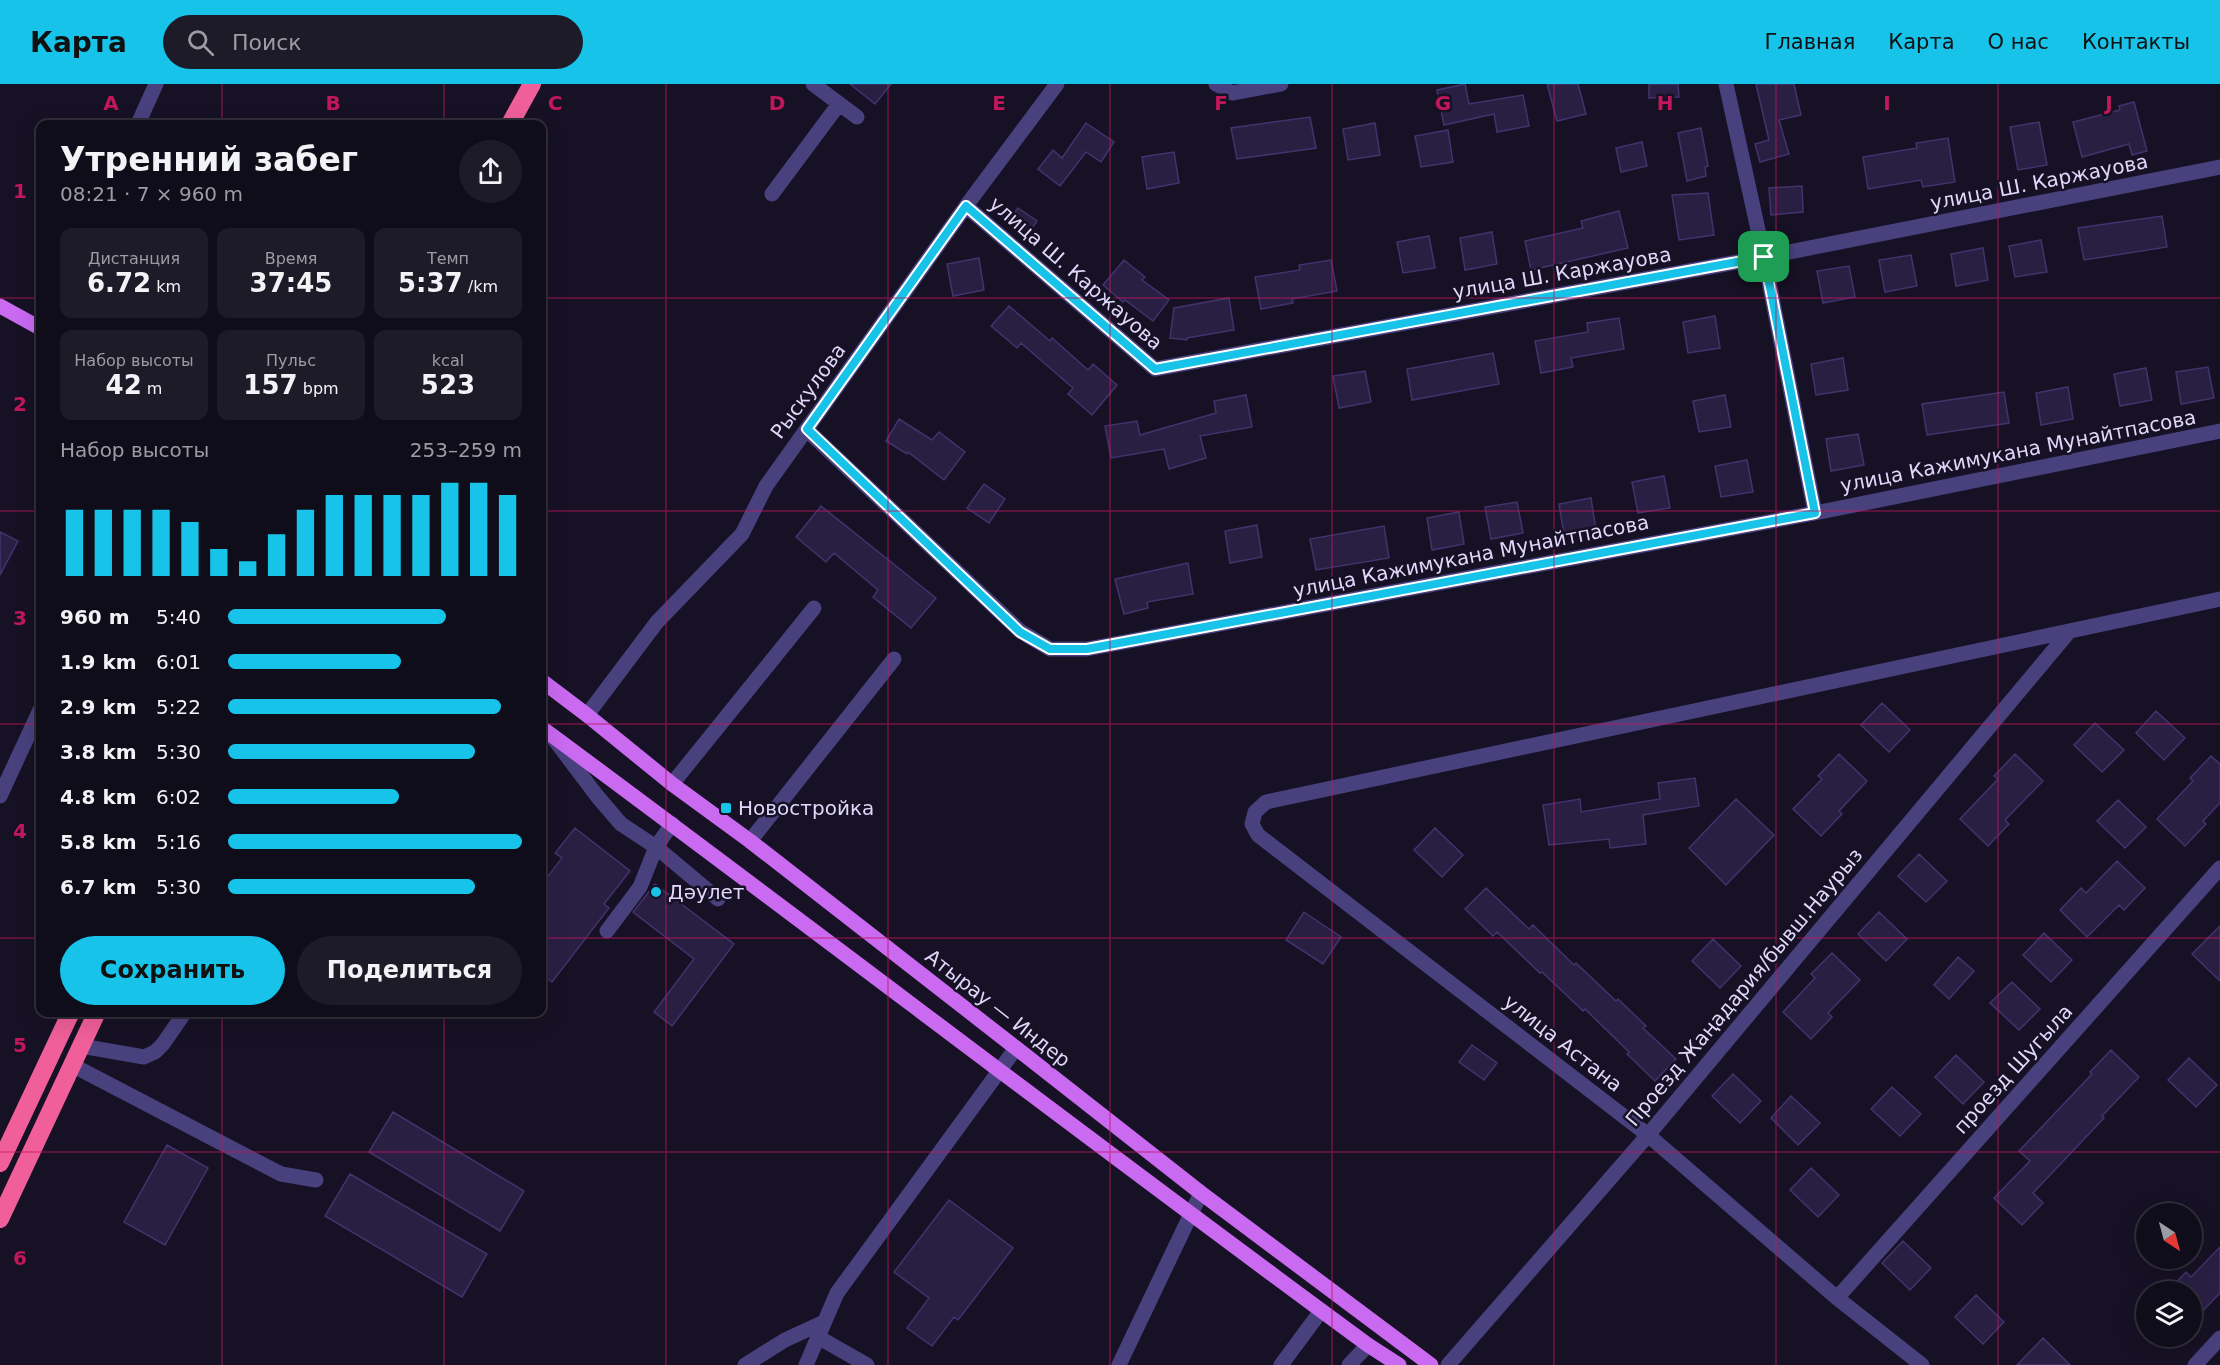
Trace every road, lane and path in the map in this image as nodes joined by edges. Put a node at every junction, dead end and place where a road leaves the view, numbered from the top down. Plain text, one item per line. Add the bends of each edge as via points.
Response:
1 (156, 84) edge
2 (532, 84) edge
3 (813, 84) edge
4 (1057, 84) edge
5 (1216, 84) edge
6 (1281, 84) edge
7 (1726, 84) edge
8 (839, 104) junction
9 (857, 117) dead end
10 (140, 120) edge
11 (512, 120) edge
12 (2220, 167) edge
13 (772, 194) dead end
14 (966, 206) junction
15 (1764, 257) junction
16 (0, 306) edge
17 (36, 326) edge
18 (807, 429) junction
19 (2220, 432) edge
20 (1815, 513) junction
21 (2220, 598) edge
22 (814, 609) dead end
23 (2068, 633) junction
24 (894, 659) dead end
25 (546, 684) edge
26 (587, 715) junction
27 (36, 719) edge
28 (546, 731) edge
29 (672, 784) junction
30 (0, 796) edge
31 (672, 824) junction
32 (750, 841) junction
33 (656, 847) junction
34 (2220, 868) edge
35 (718, 899) dead end
36 (607, 931) dead end
37 (68, 1017) edge
38 (95, 1017) edge
39 (182, 1017) edge
40 (81, 1046) junction
41 (1016, 1047) junction
42 (72, 1065) junction
43 (999, 1071) junction
44 (1648, 1135) junction
45 (4, 1144) edge
46 (0, 1163) edge
47 (316, 1180) dead end
48 (1201, 1193) junction
49 (1191, 1214) junction
50 (0, 1219) edge
51 (1837, 1298) junction
52 (1321, 1311) junction
53 (824, 1322) junction
54 (818, 1337) junction
55 (2220, 1338) edge
56 (1368, 1345) junction
57 (745, 1365) edge
58 (806, 1365) edge
59 (867, 1365) edge
60 (1119, 1365) edge
61 (1281, 1365) edge
62 (1349, 1365) edge
63 (1399, 1365) edge
64 (1431, 1365) edge
65 (1448, 1365) edge
66 (1922, 1365) edge
67 (2195, 1365) edge

1 - 10 street
2 - 11 highway
3 - 8 street
4 - 14 street, Рыскулова
5 - 6 street via 1232,93
7 - 15 street
8 - 9 street
8 - 13 street
12 - 15 street, улица Ш. Каржауова
14 - 15 street, улица Ш. Каржауова via 1155,369
14 - 18 street, Рыскулова
15 - 20 street
16 - 17 main road
18 - 20 street, улица Кажимукана Мунайтпасова via 1020,632 1050,649 1087,649
18 - 26 street, Рыскулова via 766,486 742,534 657,622
19 - 20 street, улица Кажимукана Мунайтпасова
21 - 23 street
22 - 29 street
23 - 44 street, Проезд Жаңадария/бывш.Наурыз
23 - 44 street, улица Астана via 1266,802 1255,812 1252,824 1258,835
24 - 32 street
25 - 26 main road, Атырау — Индер
26 - 29 main road, Атырау — Индер
27 - 30 street
28 - 31 main road
28 - 33 street via 621,824
29 - 32 main road, Атырау — Индер
31 - 33 street
31 - 43 main road
32 - 41 main road, Атырау — Индер
33 - 35 street
33 - 36 street via 640,887
34 - 51 street, проезд Шугыла
37 - 45 highway
38 - 40 highway
39 - 40 street via 163,1044 144,1057
40 - 42 highway
41 - 43 street
41 - 48 main road, Атырау — Индер
42 - 47 street via 281,1174
42 - 50 highway
43 - 49 main road
43 - 53 street via 837,1293
44 - 51 street, улица Астана
44 - 65 street, Проезд Жаңадария/бывш.Наурыз
45 - 46 highway
48 - 49 street
48 - 64 main road, Атырау — Индер
49 - 52 main road
49 - 60 street
51 - 66 street, улица Астана
52 - 56 main road
52 - 61 street
53 - 54 street
53 - 57 street
54 - 58 street
54 - 59 street
55 - 67 street
56 - 62 street
56 - 63 main road

